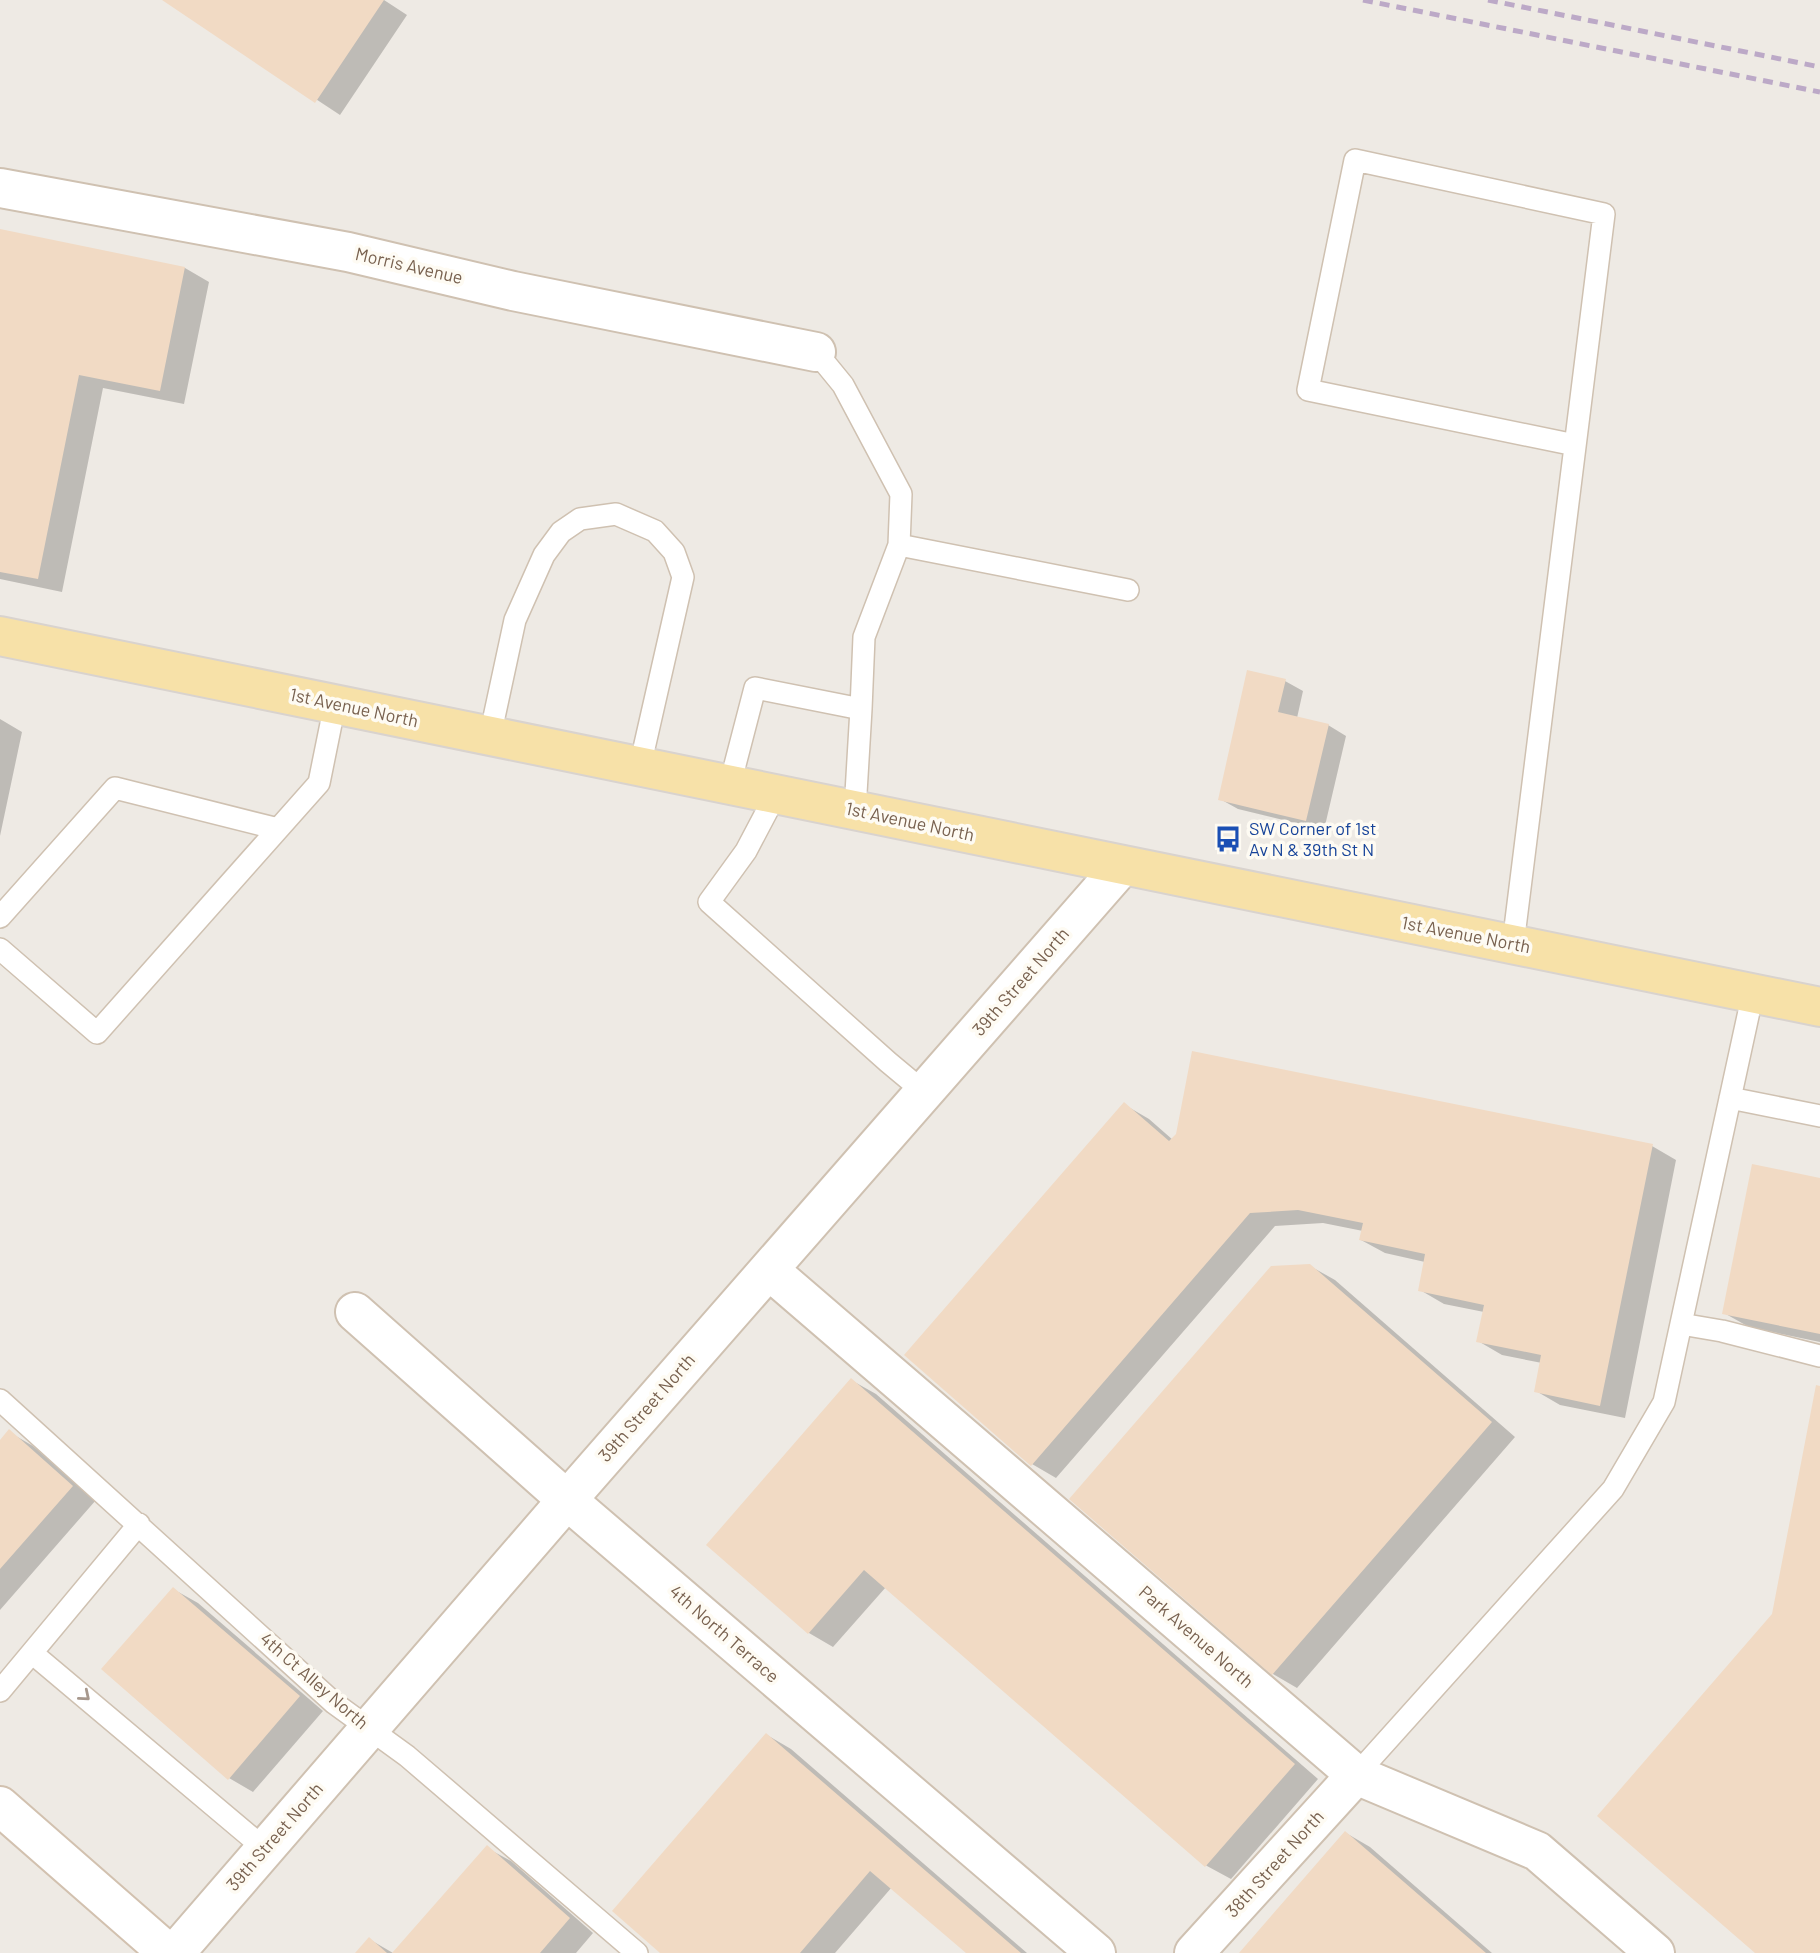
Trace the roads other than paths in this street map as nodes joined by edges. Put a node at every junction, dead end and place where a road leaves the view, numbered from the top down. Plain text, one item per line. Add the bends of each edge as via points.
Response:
1 (0, 188) edge
2 (816, 352) joint
3 (1575, 445) junction
4 (899, 545) junction
5 (1128, 590) dead end
6 (0, 636) edge
7 (335, 704) junction
8 (861, 709) junction
9 (490, 736) junction
10 (640, 766) junction
11 (730, 784) junction
12 (776, 794) junction
13 (855, 810) junction
14 (278, 829) junction
15 (1122, 866) junction
16 (0, 916) edge
17 (1513, 944) junction
18 (0, 949) edge
19 (1753, 993) junction
20 (1820, 1007) edge
21 (924, 1091) junction
22 (1730, 1098) junction
23 (1820, 1116) edge
24 (769, 1270) junction
25 (355, 1312) dead end
26 (1681, 1324) junction
27 (1820, 1356) edge
28 (0, 1400) edge
29 (567, 1500) junction
30 (139, 1524) junction
31 (32, 1653) junction
32 (0, 1691) edge
33 (369, 1728) junction
34 (1356, 1776) junction
35 (0, 1806) edge
36 (265, 1849) junction
37 (168, 1953) edge
38 (175, 1953) edge
39 (637, 1953) edge
40 (1096, 1953) edge
41 (1194, 1953) edge
42 (1655, 1953) edge

1 - 2 street, Morris Avenue via 348,252 513,291
2 - 4 lane via 843,385 901,494
3 - 3 lane via 1604,214 1355,160 1308,390
3 - 17 lane
4 - 5 lane
4 - 8 lane via 864,637
6 - 7 main road, 1st Avenue North
7 - 9 main road, 1st Avenue North
7 - 14 lane via 319,783
8 - 11 lane via 755,688
8 - 13 lane
9 - 10 main road, 1st Avenue North
9 - 10 lane via 515,620 544,555 561,531 580,519 616,514 655,531 674,552 683,578
10 - 11 main road, 1st Avenue North
11 - 12 main road, 1st Avenue North
12 - 13 main road, 1st Avenue North
12 - 21 lane via 746,851 709,902
13 - 15 main road, 1st Avenue North
14 - 16 lane via 114,788
14 - 18 lane via 97,1033
15 - 17 main road, 1st Avenue North
15 - 21 street, 39th Street North
17 - 19 main road, 1st Avenue North
19 - 20 main road, 1st Avenue North
19 - 22 lane
21 - 24 street, 39th Street North
22 - 23 lane
22 - 26 lane
24 - 29 street, 39th Street North
24 - 34 street, Park Avenue North
25 - 29 street, 4th North Terrace
26 - 27 lane
26 - 34 lane via 1664,1402 1613,1489
28 - 30 lane, 4th Ct Alley North
29 - 33 street, 39th Street North
29 - 40 street, 4th North Terrace
30 - 31 lane
30 - 33 lane, 4th Ct Alley North via 334,1703
31 - 32 lane
31 -> 36 lane
33 - 36 street, 39th Street North
33 - 39 lane, 4th Ct Alley North
34 - 41 street, 38th Street North
34 - 42 street, Park Avenue North via 1537,1851
35 - 37 street
36 - 38 street, 39th Street North

